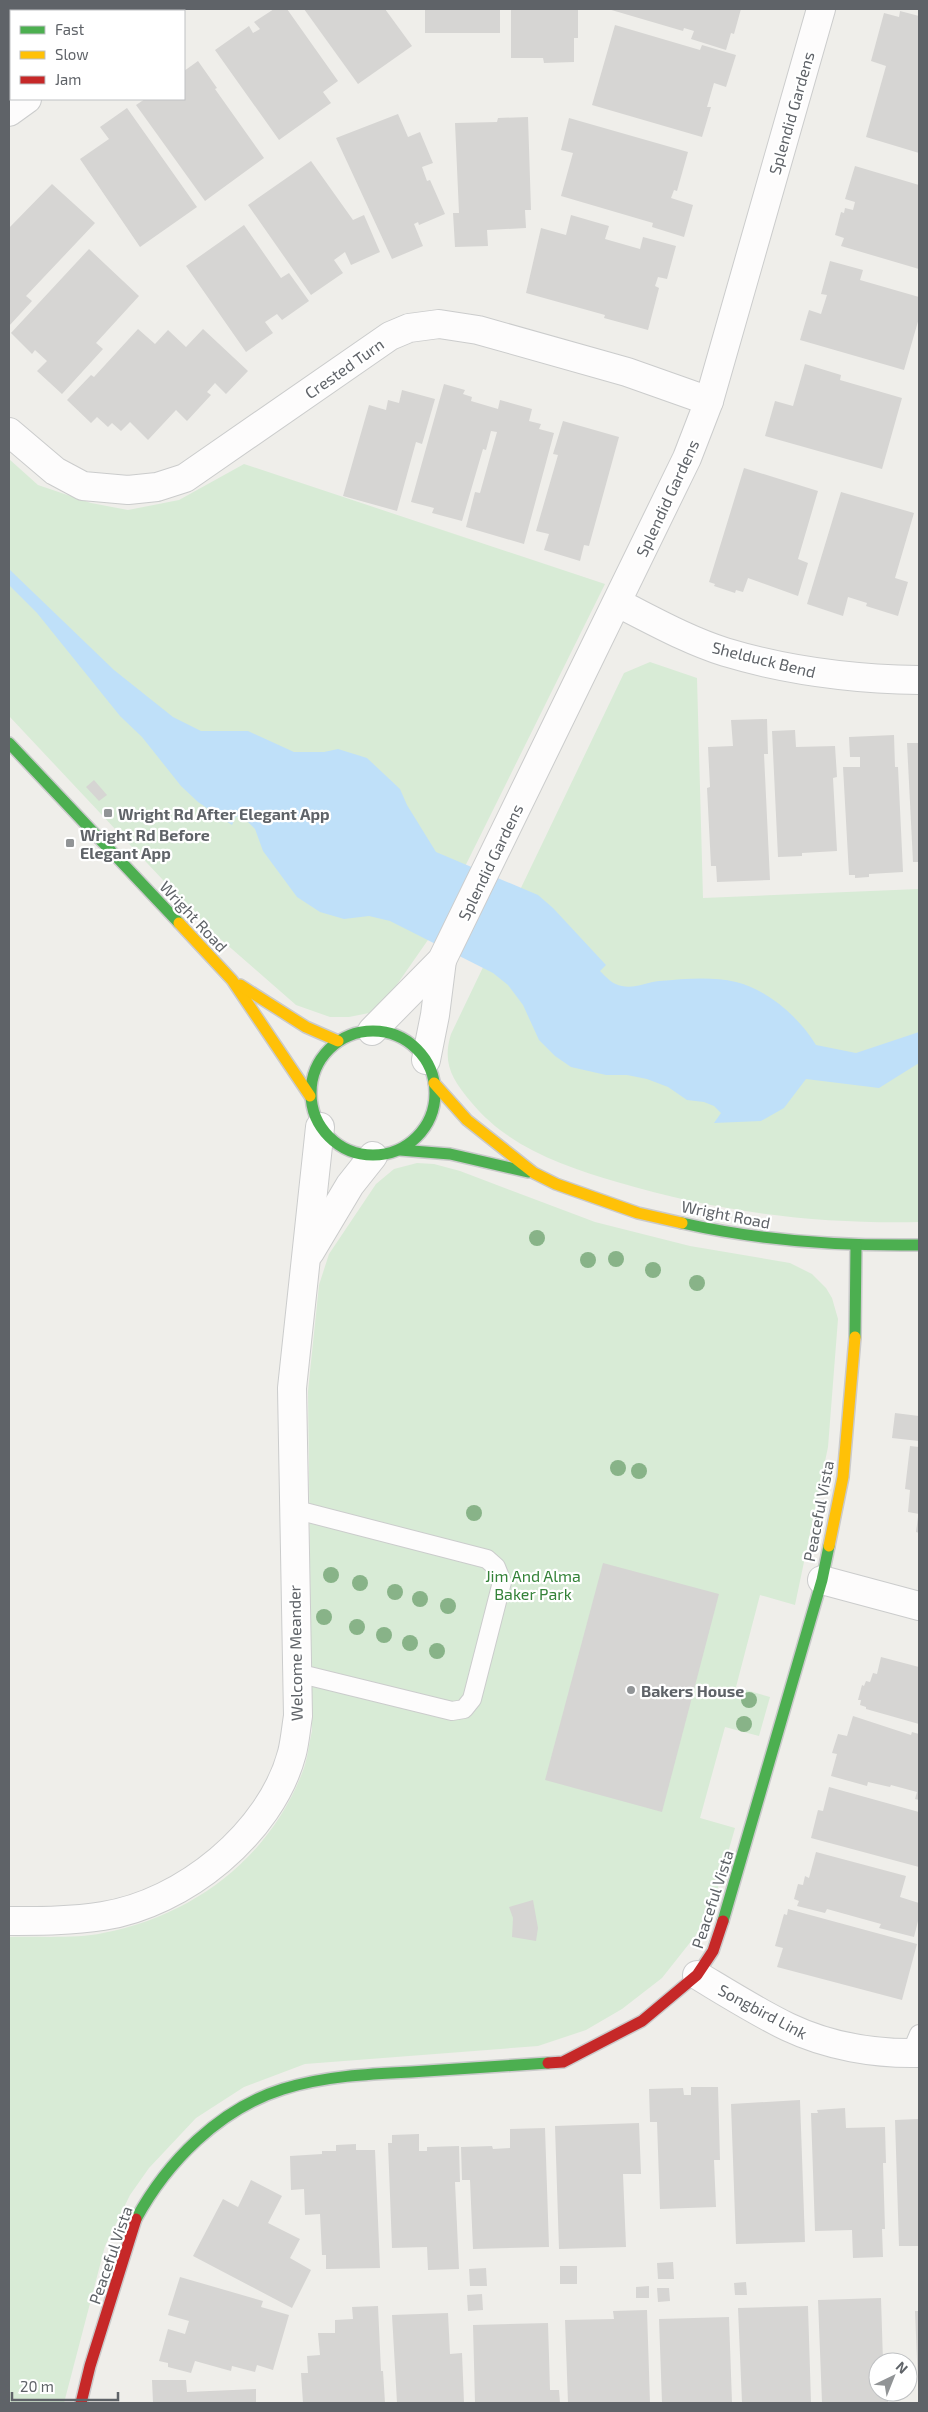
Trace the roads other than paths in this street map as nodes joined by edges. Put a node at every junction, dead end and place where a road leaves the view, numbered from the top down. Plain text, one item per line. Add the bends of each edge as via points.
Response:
1 (821, 9) edge
2 (26, 100) edge
3 (9, 112) edge
4 (710, 401) junction
5 (9, 432) edge
6 (618, 603) junction
7 (919, 680) edge
8 (9, 743) edge
9 (442, 960) junction
10 (232, 980) junction
11 (372, 1030) junction
12 (338, 1041) junction
13 (430, 1071) junction
14 (310, 1096) junction
15 (320, 1127) junction
16 (400, 1150) junction
17 (373, 1156) junction
18 (534, 1173) junction
19 (856, 1246) junction
20 (919, 1246) edge
21 (306, 1258) junction
22 (293, 1509) junction
23 (822, 1580) junction
24 (919, 1606) edge
25 (297, 1673) junction
26 (9, 1921) edge
27 (698, 1976) junction
28 (917, 2047) edge
29 (81, 2403) edge

1 - 4 street, Splendid Gardens
2 - 3 street
4 - 5 street, Crested Turn via 627,372 478,330 439,324 409,328 390,336 185,478 157,487 128,490 83,486 55,471
4 - 6 street, Splendid Gardens via 687,458
6 - 7 street, Shelduck Bend via 684,636 725,652 819,673 868,680
6 - 9 street, Splendid Gardens
8 - 10 street, Wright Road
9 - 11 street, Splendid Gardens
9 - 13 street, Splendid Gardens
10 - 12 street, Wright Road via 306,1027
10 - 14 street, Wright Road
11 - 12 street
11 - 13 street via 393,1034 411,1044
12 - 14 street via 322,1056 313,1074
13 - 16 street via 434,1108 427,1125 415,1140
13 - 18 street, Wright Road via 467,1120
14 - 15 street via 312,1112
15 - 17 street via 334,1142 353,1153
15 - 21 street, Welcome Meander
16 - 17 street
16 - 18 street, Wright Road via 450,1154
17 - 21 street, Welcome Meander via 350,1184
18 - 19 street, Wright Road via 638,1213 730,1234
19 - 20 street, Wright Road
19 - 23 street, Peaceful Vista via 857,1311 849,1425 843,1477
21 - 22 street, Welcome Meander via 292,1388
22 - 25 street, Welcome Meander
22 - 25 lane via 487,1559 496,1567 502,1582 472,1699 464,1709 452,1711
23 - 24 street
23 - 27 street, Peaceful Vista via 730,1902 713,1951
25 - 26 street, Welcome Meander via 298,1716 292,1754 251,1830 216,1864 198,1878 132,1910 104,1916
27 - 28 street, Songbird Link via 787,2027 819,2040 856,2048
27 - 29 street, Peaceful Vista via 642,2021 563,2062 344,2076 283,2089 244,2106 192,2143 152,2191 136,2219

